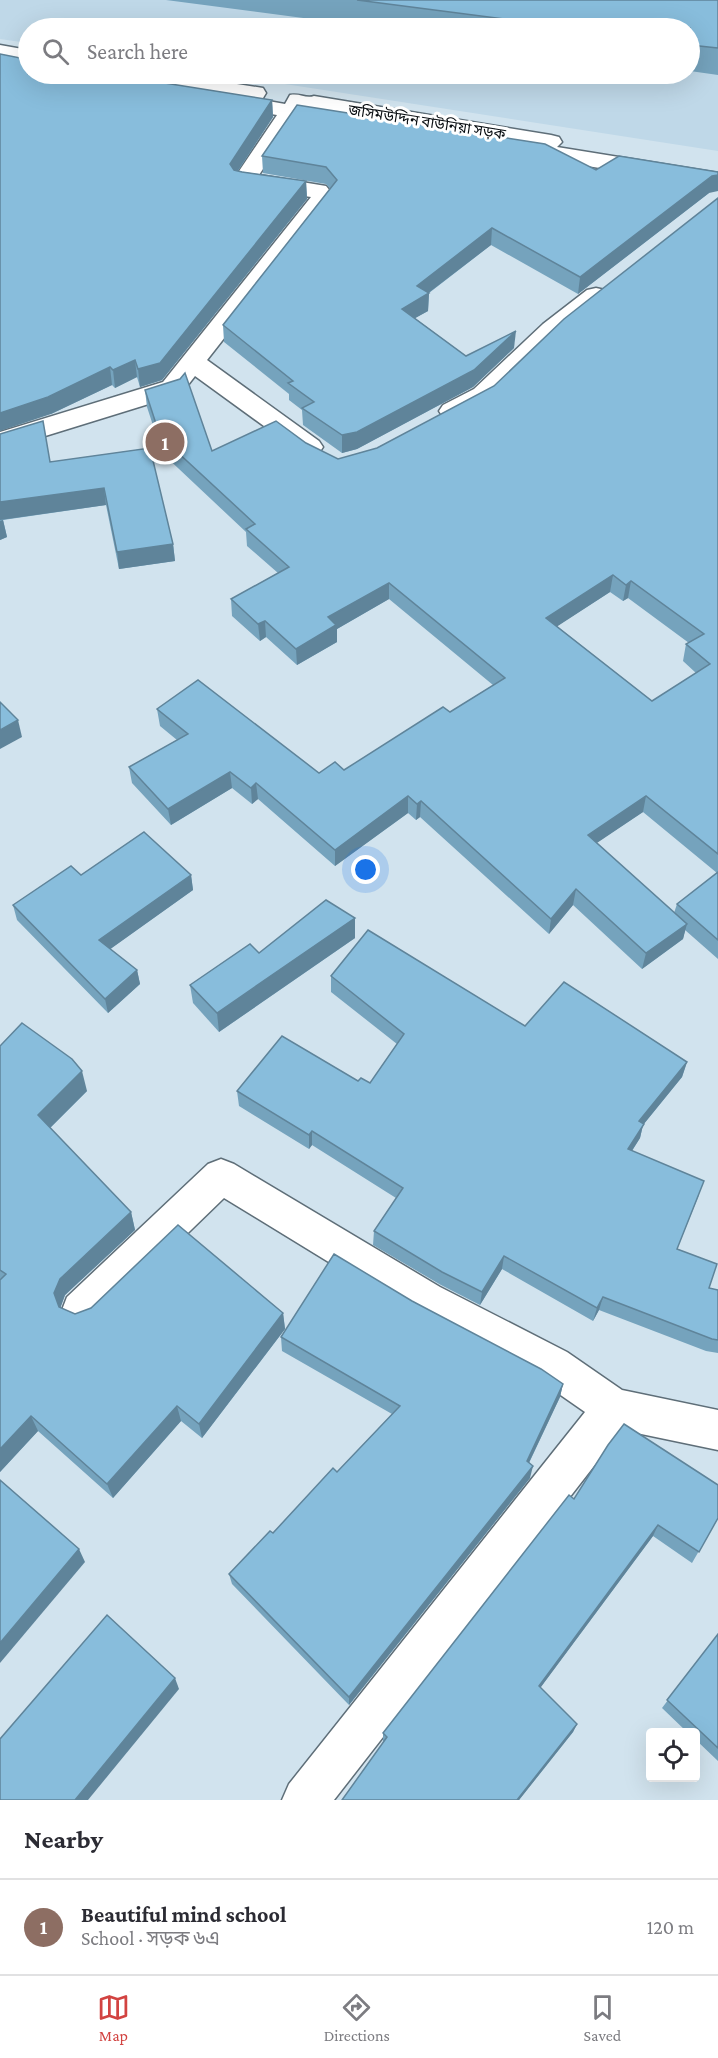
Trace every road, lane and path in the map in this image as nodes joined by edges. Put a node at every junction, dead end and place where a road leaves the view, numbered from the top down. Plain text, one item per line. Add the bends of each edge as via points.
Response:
1 (0, 51) edge
2 (18, 54) edge
3 (0, 63) edge
4 (18, 66) edge
5 (163, 84) edge
6 (294, 106) junction
7 (718, 171) edge
8 (718, 180) edge
9 (616, 279) edge
10 (193, 362) junction
11 (430, 423) edge
12 (0, 441) edge
13 (332, 461) edge
14 (81, 1310) edge
15 (614, 1408) junction
16 (718, 1430) edge
17 (305, 1800) edge

1 - 2 street
3 - 4 street
5 - 6 street
6 - 7 street, জসিমউদ্দিন বাউনিয়া সড়ক
6 - 8 street
6 - 10 street via 244,180 318,191 323,197
9 - 11 street via 552,329 483,395
10 - 12 street via 172,388
10 - 13 street
14 - 15 street via 221,1176 426,1300 554,1366
15 - 16 street
15 - 17 street

